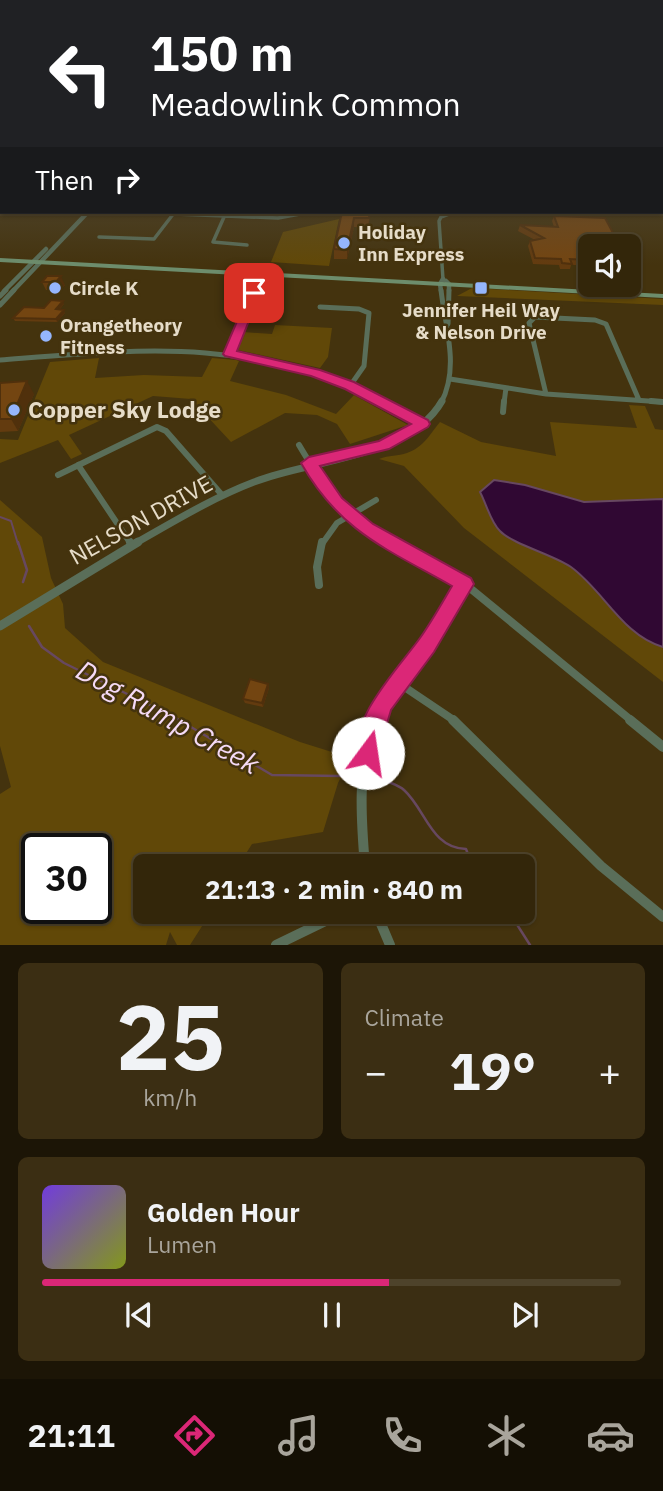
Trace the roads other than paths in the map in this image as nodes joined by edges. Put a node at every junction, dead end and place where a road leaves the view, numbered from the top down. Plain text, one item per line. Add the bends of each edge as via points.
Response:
1 (80, 214) edge
2 (86, 214) edge
3 (173, 214) edge
4 (191, 214) edge
5 (301, 214) edge
6 (449, 214) edge
7 (224, 216) junction
8 (99, 237) dead end
9 (247, 245) dead end
10 (0, 257) edge
11 (40, 260) junction
12 (441, 281) junction
13 (449, 284) junction
14 (257, 290) dead end
15 (663, 293) edge
16 (0, 296) edge
17 (0, 305) edge
18 (320, 307) dead end
19 (448, 330) junction
20 (230, 354) junction
21 (0, 360) edge
22 (450, 379) junction
23 (349, 386) junction
24 (506, 388) junction
25 (546, 394) junction
26 (639, 400) junction
27 (663, 402) edge
28 (503, 412) dead end
29 (423, 424) junction
30 (299, 445) dead end
31 (309, 463) junction
32 (78, 465) junction
33 (58, 475) dead end
34 (222, 495) junction
35 (376, 500) dead end
36 (349, 514) junction
37 (132, 545) junction
38 (465, 584) junction
39 (318, 585) dead end
40 (0, 626) edge
41 (397, 682) junction
42 (663, 747) edge
43 (364, 854) edge
44 (663, 917) edge
45 (319, 924) edge
46 (381, 924) edge
47 (276, 945) edge
48 (390, 945) edge

1 - 11 street
2 - 11 street
3 - 8 street via 154,239
4 - 7 street
5 - 7 street
6 - 12 street via 439,221
7 - 9 street via 213,242
10 - 11 main road
11 - 12 main road
11 - 16 street
11 - 17 street
12 - 13 main road
12 - 15 main road
12 - 19 street, NELSON DRIVE
13 - 15 main road
13 - 19 street, NELSON DRIVE
14 - 20 street
18 - 23 street via 369,313 365,361
19 - 22 street, NELSON DRIVE
20 - 21 street via 157,350
20 - 23 street via 289,365
22 - 24 street
22 - 29 street, NELSON DRIVE via 439,407
23 - 29 street
24 - 25 street
24 - 28 street
25 - 26 street
25 - 26 street via 529,323 535,317 606,324
26 - 27 street
29 - 31 street, NELSON DRIVE via 383,445
30 - 31 street
31 - 34 street, NELSON DRIVE
31 - 36 street
32 - 33 street
32 - 34 street via 157,427 166,431
32 - 37 street
34 - 37 street, NELSON DRIVE
35 - 36 street
36 - 38 street via 378,536
36 - 39 street via 321,539
37 - 40 street, NELSON DRIVE
38 - 41 street via 427,645
38 - 42 street
41 - 43 street via 379,711 368,753 361,827
41 - 44 street via 452,719 601,866
45 - 47 street
46 - 48 street

